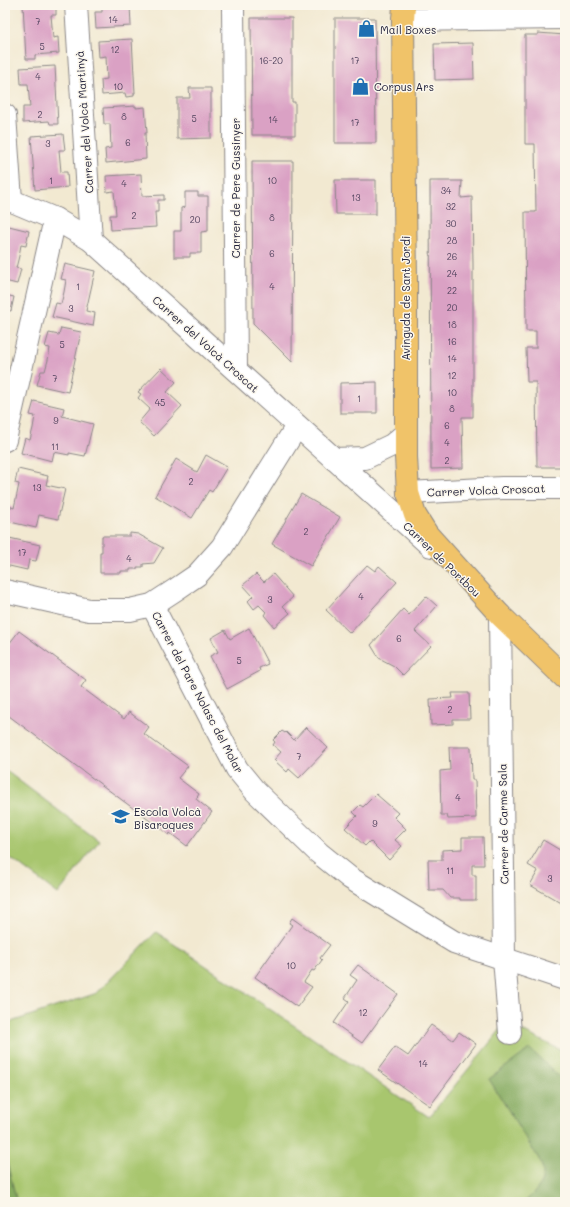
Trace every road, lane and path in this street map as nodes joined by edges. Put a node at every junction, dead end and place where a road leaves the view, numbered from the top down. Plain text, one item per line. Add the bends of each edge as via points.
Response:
1 (76, 5) edge
2 (233, 5) edge
3 (403, 13) edge
4 (565, 18) edge
5 (5, 115) edge
6 (8, 199) edge
7 (55, 219) junction
8 (91, 240) junction
9 (236, 370) junction
10 (297, 426) junction
11 (406, 433) junction
12 (5, 440) edge
13 (334, 459) junction
14 (565, 488) edge
15 (408, 493) junction
16 (462, 574) junction
17 (5, 591) edge
18 (152, 605) junction
19 (500, 615) junction
20 (565, 678) edge
21 (504, 958) junction
22 (565, 979) edge
23 (510, 1033) dead end

1 - 8 street, Carrer del Volcà Martinyà
2 - 9 street, Carrer de Pere Gussinyer
3 - 4 street
3 - 11 main road, Avinguda de Sant Jordi
5 - 6 street
6 - 7 street, Carrer del Volcà Croscat
7 - 8 street, Carrer del Volcà Croscat
7 - 12 street
8 - 9 street, Carrer del Volcà Croscat
9 - 10 street, Carrer del Volcà Croscat
10 - 13 street, Carrer del Volcà Croscat
10 - 18 street, Carrer del Pare Nolasc del Molar via 222,547 196,575
11 - 13 street via 392,445 365,458
11 - 15 main road, Avinguda de Sant Jordi
13 - 16 street, Carrer de Portbou
14 - 15 street, Carrer Volcà Croscat via 502,488
15 - 16 main road, Avinguda de Sant Jordi via 415,515 427,534
16 - 19 main road, Carrer de Portbou
17 - 18 street, Carrer del Pare Nolasc del Molar via 89,610 130,610
18 - 21 street, Carrer del Pare Nolasc del Molar via 246,782 319,853 350,878 454,942
19 - 20 main road, Carrer de Portbou
19 - 21 street, Carrer de Carme Sala
21 - 22 street, Carrer del Pare Nolasc del Molar
21 - 23 street, Carrer de Carme Sala

